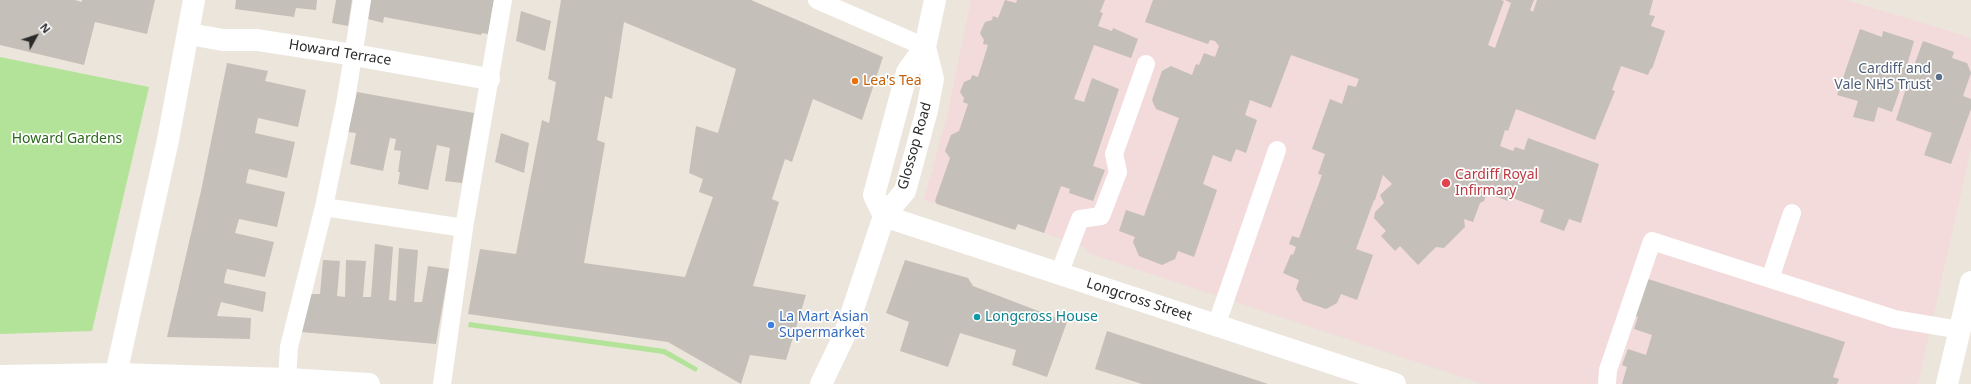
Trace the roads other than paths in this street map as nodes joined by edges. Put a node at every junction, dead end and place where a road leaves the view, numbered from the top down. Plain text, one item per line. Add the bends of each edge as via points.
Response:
1 (194, 0) edge
2 (362, 0) edge
3 (503, 0) edge
4 (817, 0) edge
5 (935, 0) edge
6 (189, 34) junction
7 (925, 47) junction
8 (354, 55) junction
9 (1146, 64) dead end
10 (490, 79) junction
11 (1277, 150) dead end
12 (324, 207) junction
13 (1792, 213) dead end
14 (884, 216) junction
15 (464, 228) junction
16 (1059, 274) junction
17 (1770, 279) junction
18 (1971, 282) edge
19 (1216, 326) junction
20 (1965, 332) edge
21 (116, 374) junction
22 (0, 376) edge
23 (287, 379) junction
24 (369, 384) edge
25 (442, 384) edge
26 (821, 384) edge
27 (1395, 384) edge
28 (1607, 384) edge
29 (1947, 384) edge

1 - 6 street
2 - 8 lane
3 - 10 lane
4 - 7 lane
5 - 7 street, Glossop Road
6 - 8 street, Howard Terrace via 223,40 257,40
6 - 21 street
7 - 14 street, Glossop Road via 933,79 927,110 905,191
7 - 14 street, Glossop Road via 907,72 874,195
8 - 10 street, Howard Terrace
8 - 12 lane
9 - 16 lane via 1114,154 1118,172 1101,216 1080,220
10 - 15 lane
11 - 19 lane
12 - 15 lane
12 - 23 lane via 289,347
13 - 17 lane
14 - 16 street, Longcross Street
14 - 26 street, Glossop Road via 844,336
15 - 25 lane
16 - 19 street, Longcross Street
17 - 20 lane via 1895,319
17 - 28 lane via 1652,241 1608,370
18 - 20 street
19 - 27 street, Longcross Street
20 - 29 street
21 - 22 street
21 - 23 street
23 - 24 street

